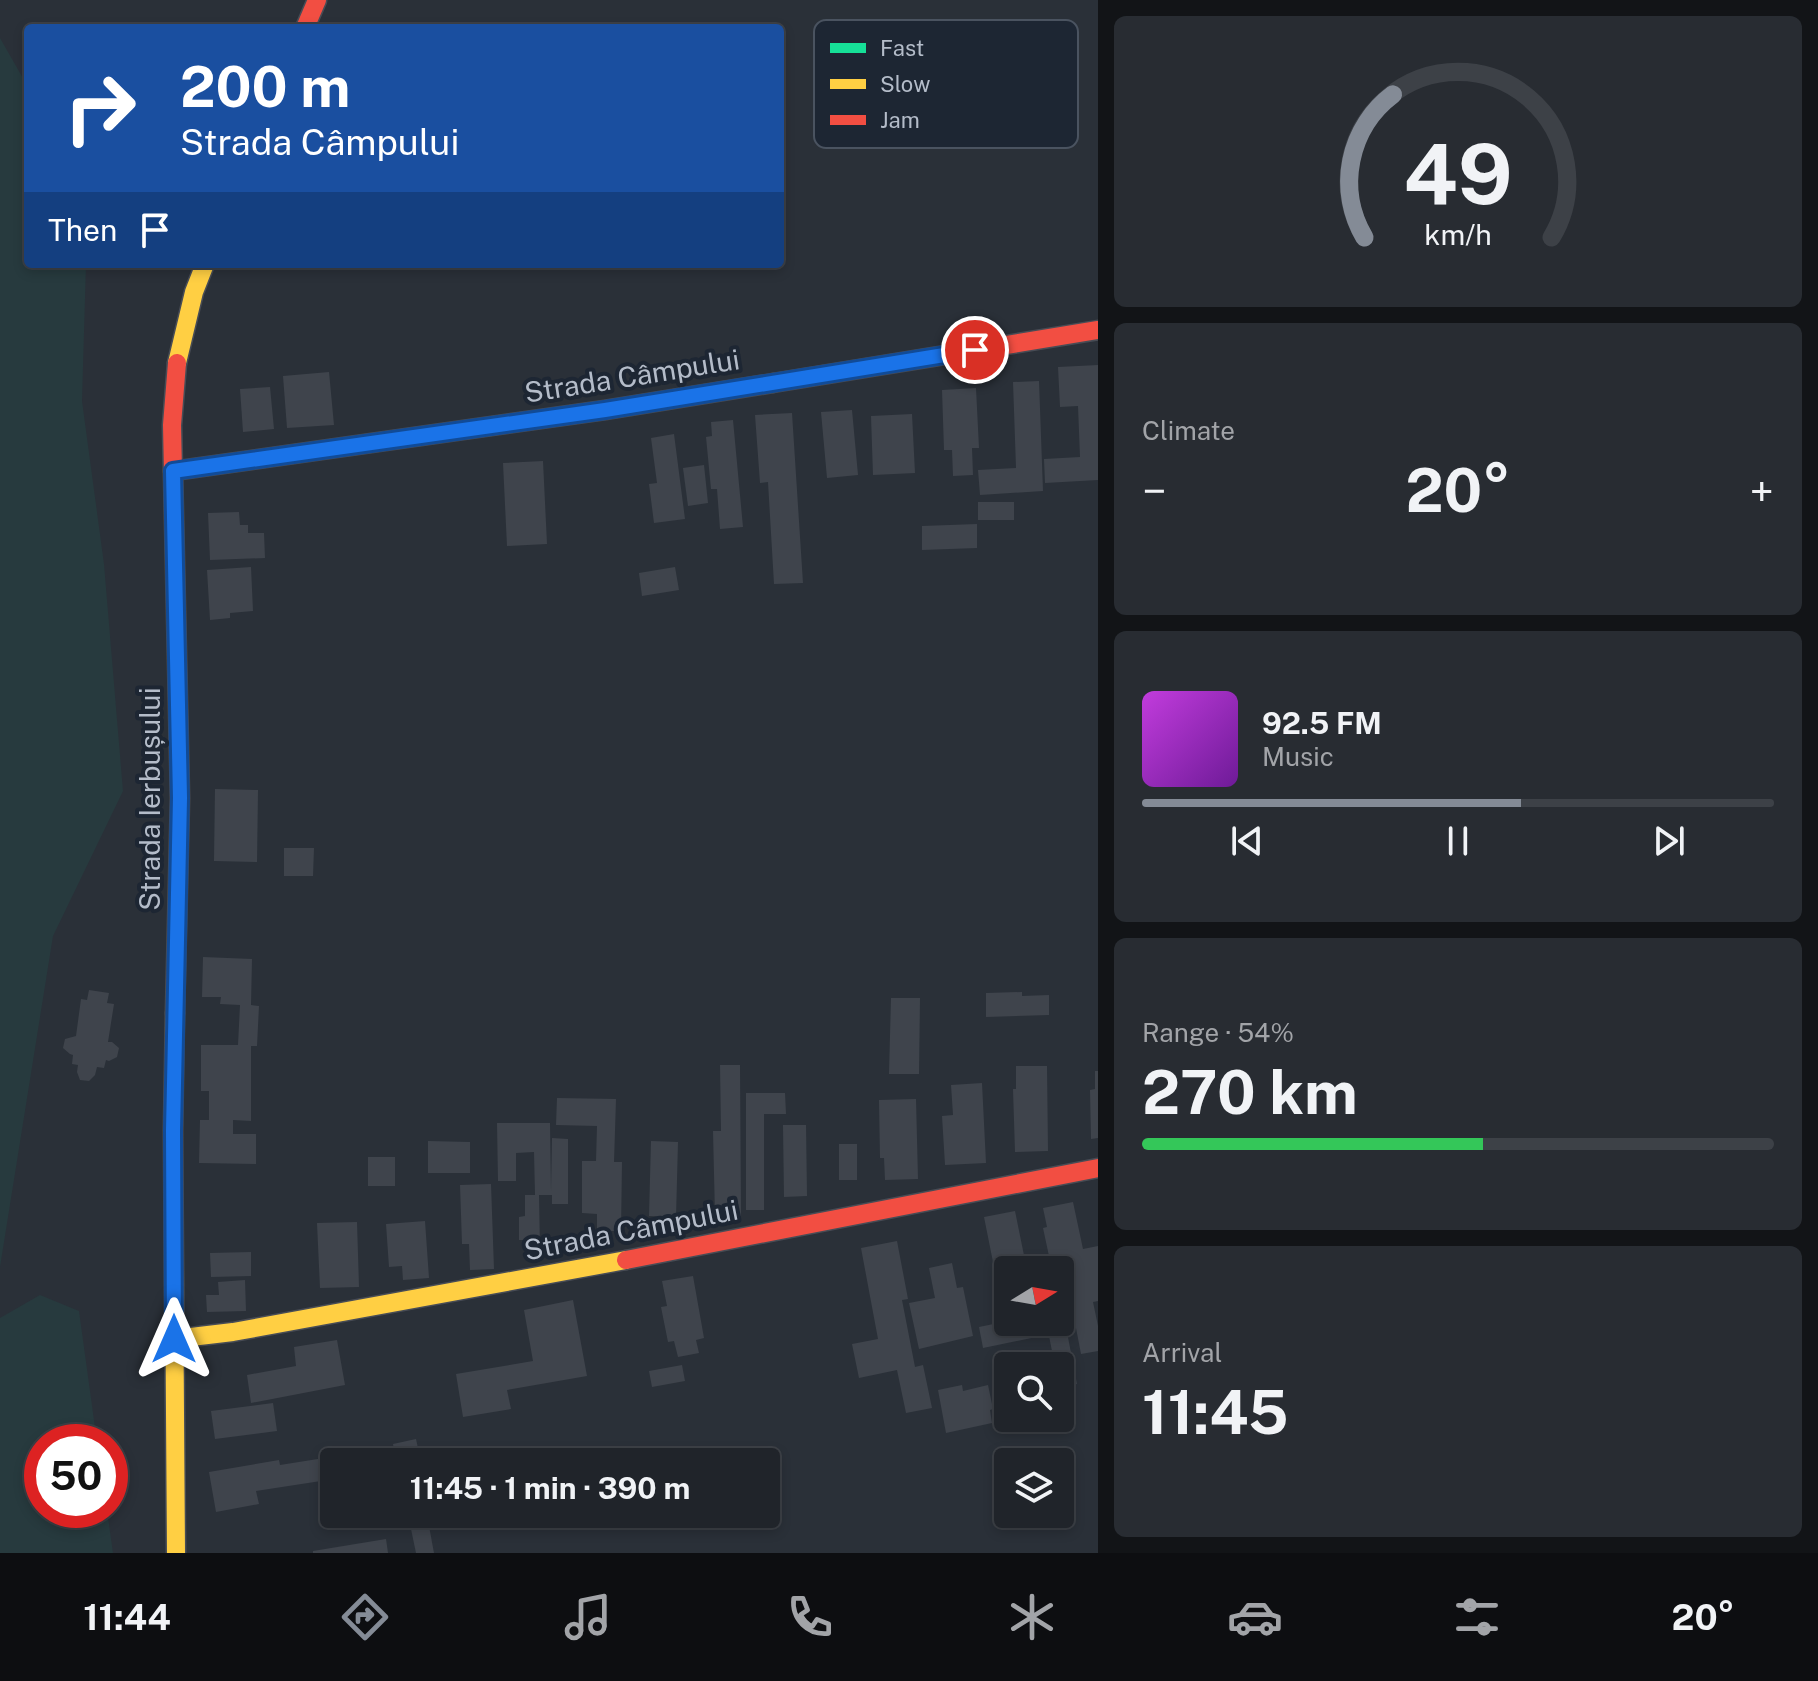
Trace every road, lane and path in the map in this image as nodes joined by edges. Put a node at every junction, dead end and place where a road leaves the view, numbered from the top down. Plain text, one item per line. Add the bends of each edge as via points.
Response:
1 (317, 0) edge
2 (307, 24) edge
3 (203, 268) edge
4 (1098, 330) edge
5 (173, 471) junction
6 (1098, 1168) edge
7 (174, 1339) junction
8 (176, 1553) edge

1 - 2 street
3 - 5 street, Strada Ierbușului via 177,361
4 - 5 street, Strada Câmpului via 605,410
5 - 7 street, Strada Ierbușului via 180,798
6 - 7 street, Strada Câmpului via 508,1283
7 - 8 street, Strada Ierbușului

